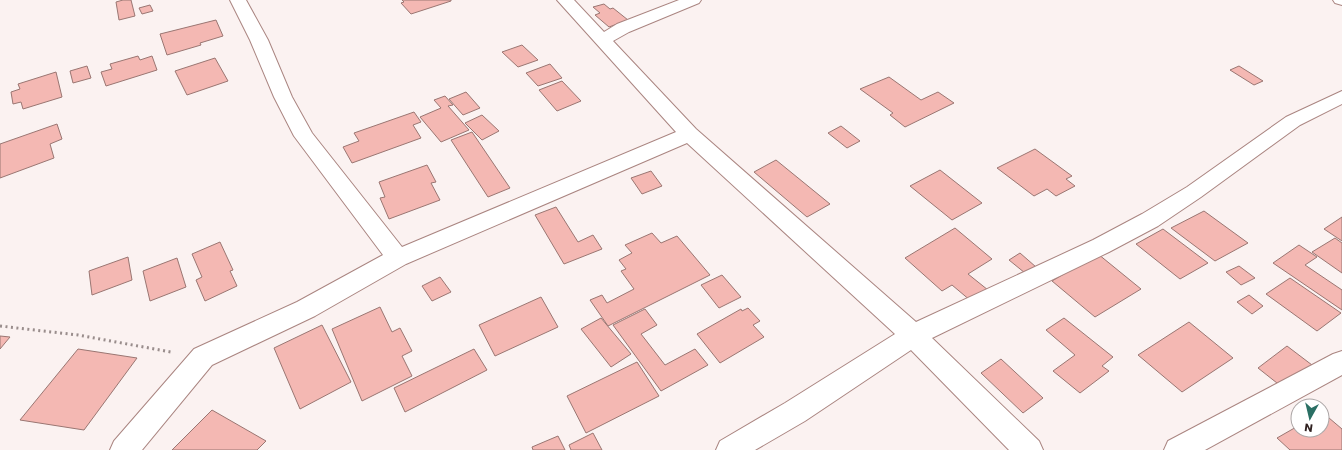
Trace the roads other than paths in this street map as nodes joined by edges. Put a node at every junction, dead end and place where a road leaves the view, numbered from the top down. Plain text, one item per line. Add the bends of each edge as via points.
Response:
1 (238, 0) edge
2 (565, 0) edge
3 (693, 0) edge
4 (602, 40) junction
5 (1342, 97) edge
6 (689, 134) junction
7 (398, 258) junction
8 (913, 336) junction
9 (1342, 362) edge
10 (124, 450) edge
11 (730, 450) edge
12 (1029, 450) edge
13 (1178, 450) edge

1 - 7 street via 304,136
2 - 4 street
3 - 4 street via 623,28
4 - 6 street
5 - 8 street via 1293,121 1194,192 1150,220
6 - 7 street
6 - 8 street
7 - 10 street via 306,309 203,357
8 - 11 street via 795,412
8 - 12 street
9 - 13 street

